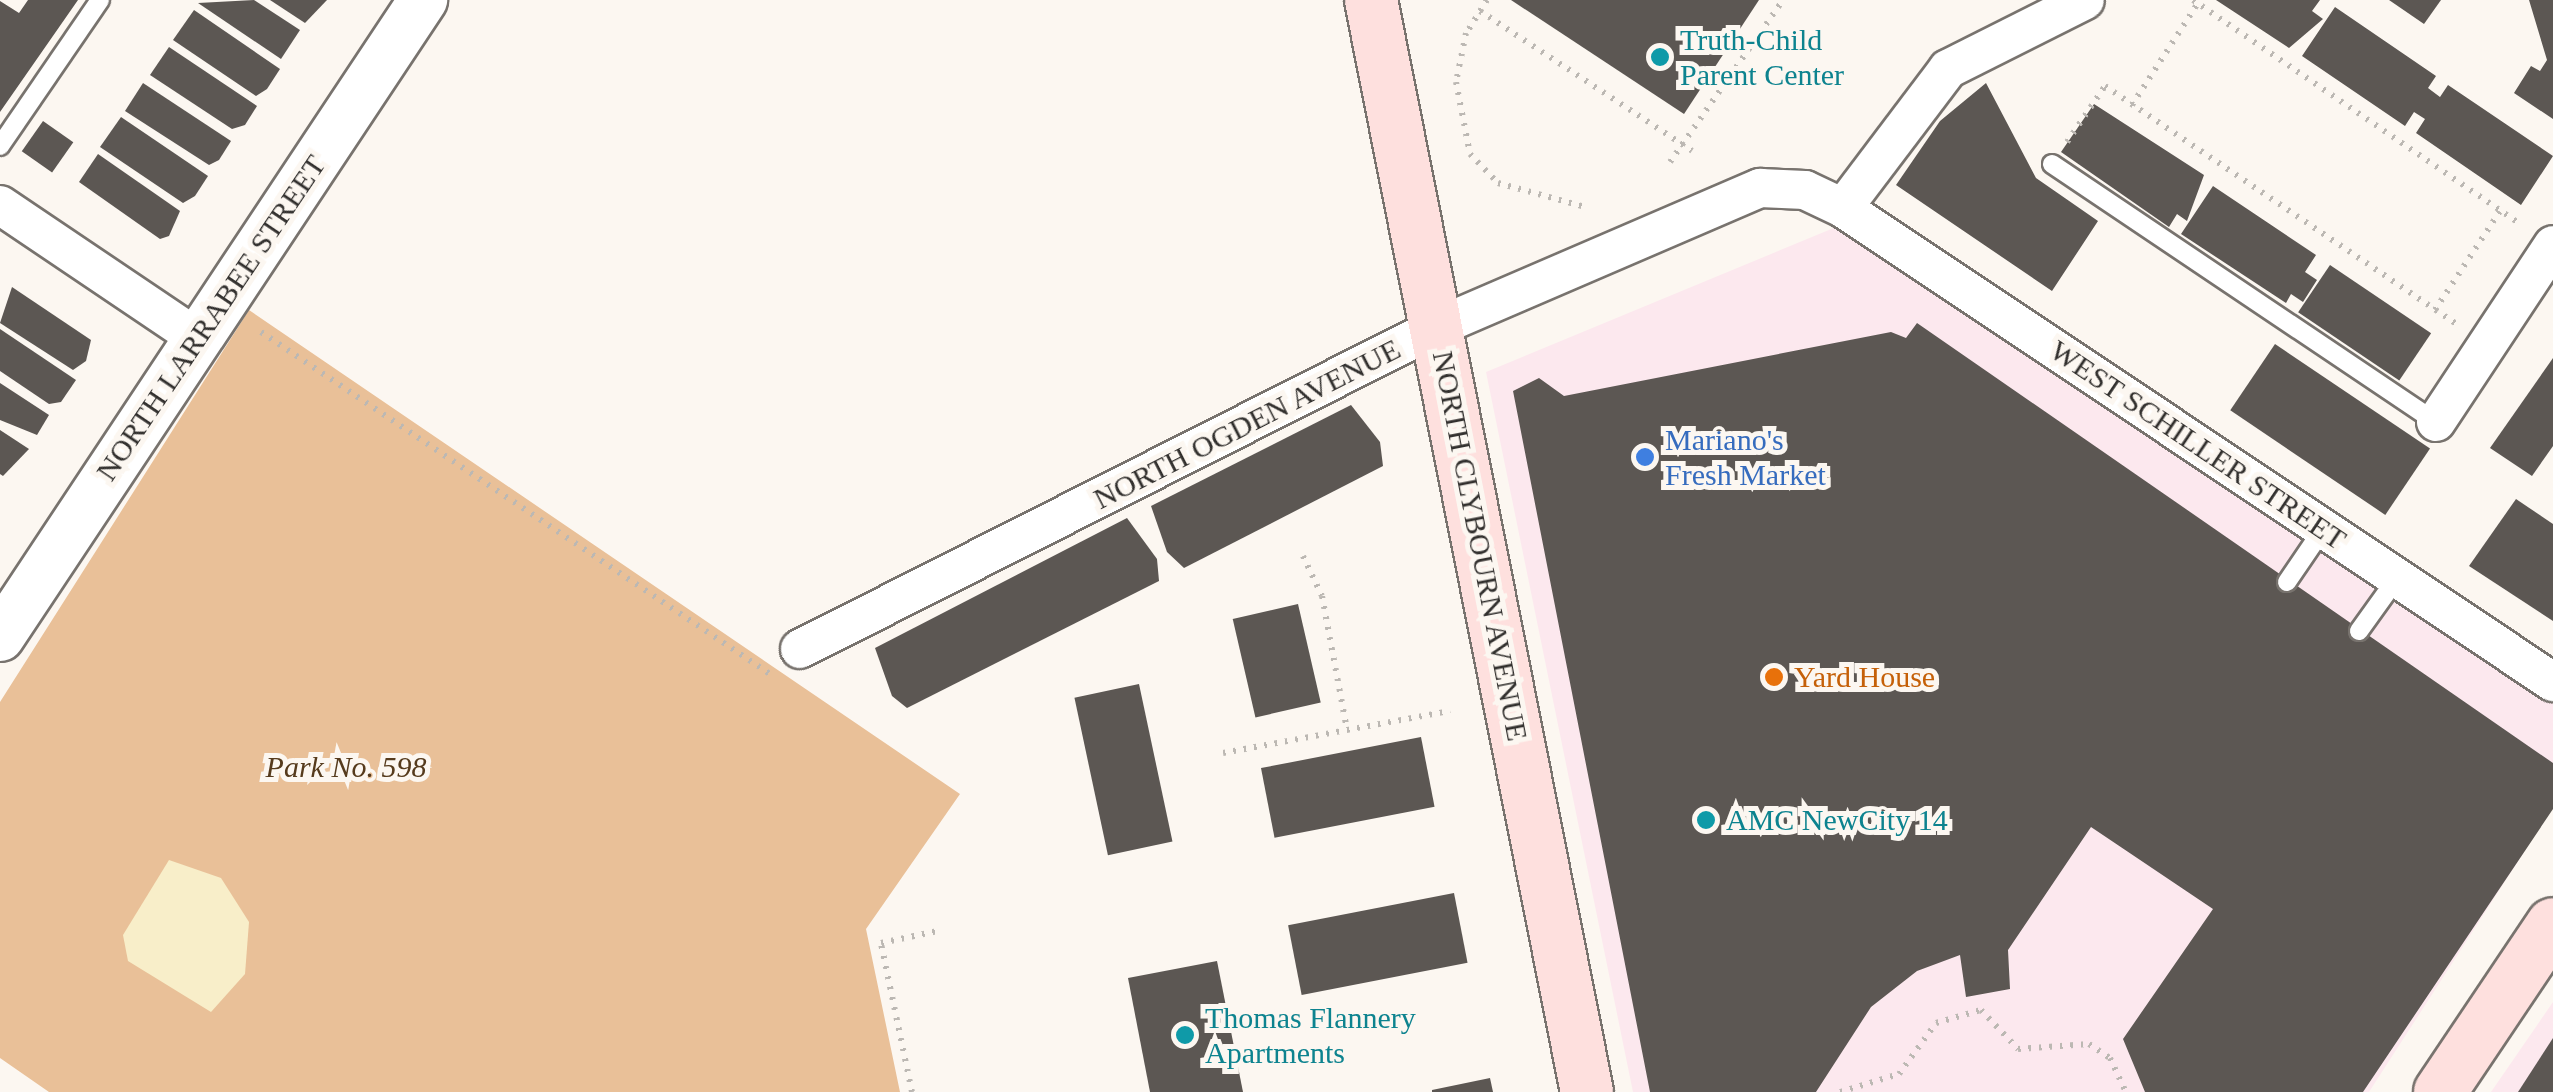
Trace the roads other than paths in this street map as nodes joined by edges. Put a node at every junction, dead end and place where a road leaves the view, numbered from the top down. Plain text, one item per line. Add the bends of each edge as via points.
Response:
1 (100, 0) edge
2 (423, 0) edge
3 (1371, 0) edge
4 (2085, 0) edge
5 (0, 146) edge
6 (2052, 164) road end
7 (0, 205) edge
8 (1842, 208) junction
9 (2538, 236) edge
10 (1437, 327) junction
11 (196, 338) junction
12 (2436, 422) joint
13 (2323, 529) junction
14 (2396, 578) junction
15 (2288, 582) dead end
16 (2358, 630) dead end
17 (0, 637) edge
18 (800, 649) dead end
19 (2553, 682) edge
20 (2553, 924) edge
21 (1587, 1092) edge
22 (2440, 1092) edge

1 - 5 lane
2 - 11 street, NORTH LARRABEE STREET
3 - 10 main road, NORTH CLYBOURN AVENUE
4 - 8 street via 1948,70
6 - 12 lane
7 - 11 street
8 - 10 street, NORTH OGDEN AVENUE via 1804,190 1760,188
8 - 13 street, WEST SCHILLER STREET
9 - 12 street
10 - 18 street, NORTH OGDEN AVENUE
10 - 21 main road, NORTH CLYBOURN AVENUE
11 - 17 street, NORTH LARRABEE STREET
13 - 14 street, WEST SCHILLER STREET
13 - 15 lane
14 - 16 lane
14 - 19 street, WEST SCHILLER STREET
20 - 22 main road

